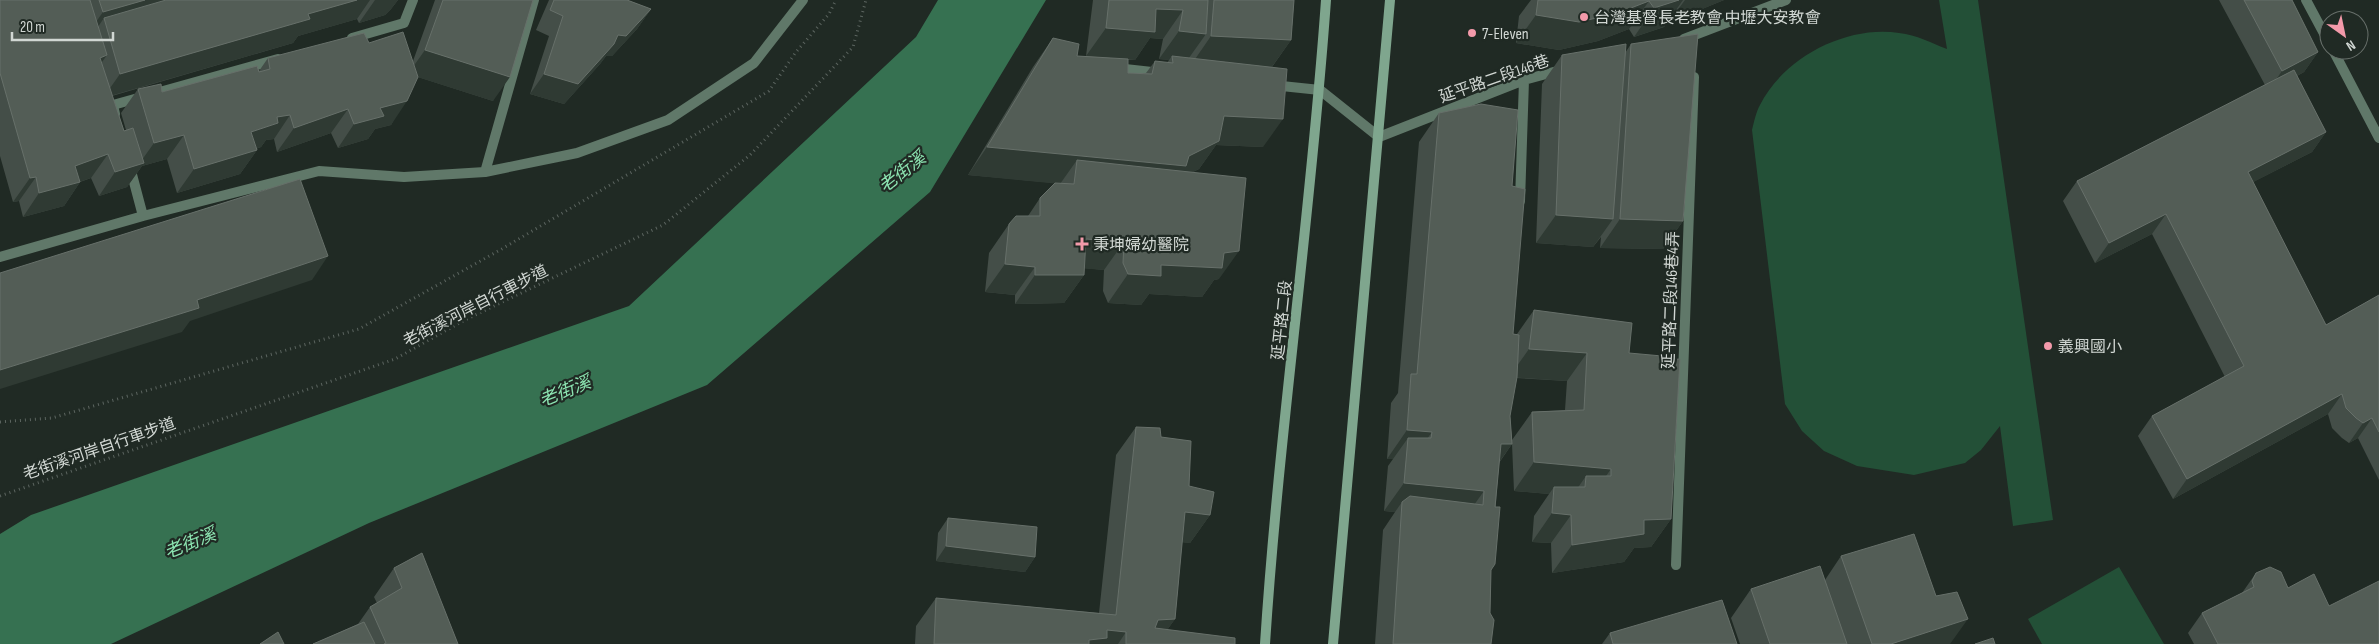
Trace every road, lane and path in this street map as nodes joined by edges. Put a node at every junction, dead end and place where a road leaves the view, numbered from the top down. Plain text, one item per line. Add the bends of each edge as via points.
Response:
1 (413, 0) edge
2 (534, 0) edge
3 (803, 0) edge
4 (836, 0) edge
5 (866, 0) edge
6 (1326, 0) edge
7 (1390, 0) edge
8 (1786, 0) edge
9 (2306, 0) edge
10 (2319, 24) edge
11 (1676, 41) edge
12 (338, 42) edge
13 (291, 55) edge
14 (2338, 60) edge
15 (1694, 65) edge
16 (1108, 67) edge
17 (1572, 67) edge
18 (1177, 74) edge
19 (1524, 80) junction
20 (1266, 84) edge
21 (1320, 90) junction
22 (118, 124) edge
23 (1379, 137) junction
24 (2379, 138) edge
25 (128, 161) edge
26 (485, 172) junction
27 (1520, 211) edge
28 (143, 216) junction
29 (0, 257) edge
30 (0, 422) edge
31 (0, 496) edge
32 (1676, 565) dead end
33 (1265, 644) edge
34 (1333, 644) edge

1 - 12 lane via 404,24
2 - 26 lane
3 - 26 lane via 754,62 668,120 577,153
4 - 30 path, 老街溪河岸自行車步道 via 829,14 796,52 769,91 359,329 52,418
5 - 31 path, 老街溪河岸自行車步道 via 853,47 750,155 663,225 465,320 395,359
6 - 21 main road, 延平路二段
7 - 23 main road
8 - 11 lane via 1695,41
9 - 10 lane
13 - 22 lane via 113,105
14 - 24 lane
15 - 32 lane, 延平路二段146巷4弄
16 - 18 lane
17 - 19 lane, 延平路二段146巷
19 - 23 lane, 延平路二段146巷
19 - 27 lane
20 - 21 lane
21 - 23 lane
21 - 33 main road, 延平路二段 via 1272,544
23 - 34 main road
25 - 28 lane
26 - 28 lane via 404,177 319,172
28 - 29 lane

